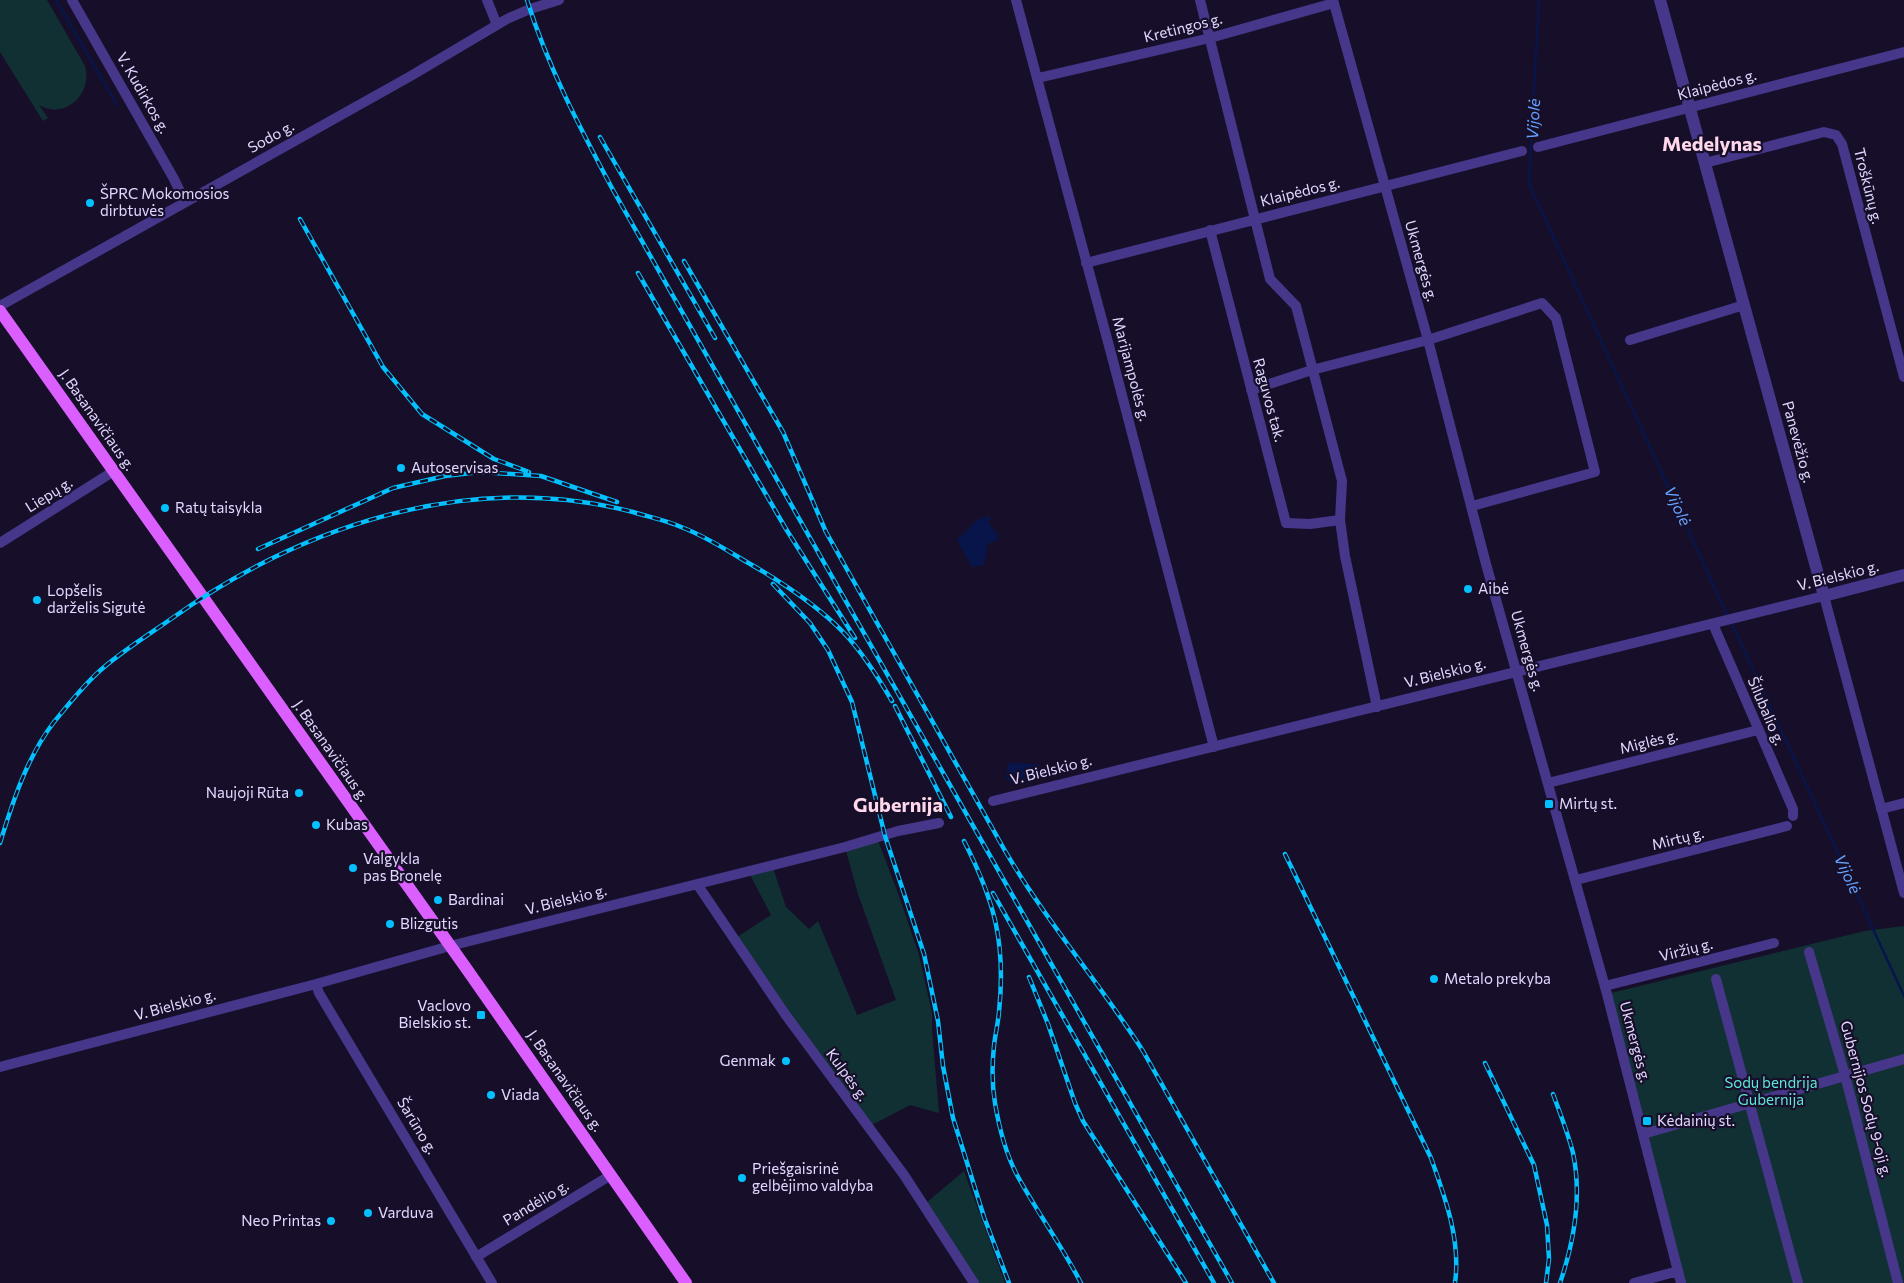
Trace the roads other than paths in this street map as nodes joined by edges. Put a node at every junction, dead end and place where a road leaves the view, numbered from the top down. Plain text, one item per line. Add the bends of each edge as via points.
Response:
1 (72, 0) edge
2 (487, 0) edge
3 (559, 0) edge
4 (1016, 0) edge
5 (1200, 0) edge
6 (1660, 0) edge
7 (1333, 2) edge
8 (497, 26) junction
9 (1210, 38) junction
10 (1904, 52) edge
11 (1038, 78) junction
12 (1690, 108) junction
13 (1538, 147) dead end
14 (1522, 151) dead end
15 (1705, 163) junction
16 (1384, 186) junction
17 (185, 202) junction
18 (1254, 220) junction
19 (1210, 230) junction
20 (1086, 263) junction
21 (1744, 305) junction
22 (0, 306) edge
23 (0, 311) edge
24 (1428, 340) junction
25 (1630, 340) dead end
26 (1312, 370) junction
27 (1904, 377) edge
28 (1251, 390) junction
29 (114, 471) junction
30 (1472, 506) junction
31 (1340, 520) junction
32 (0, 543) edge
33 (1904, 575) edge
34 (1824, 596) junction
35 (1718, 623) junction
36 (1517, 672) junction
37 (1377, 707) junction
38 (1758, 730) junction
39 (1214, 747) junction
40 (1548, 783) junction
41 (993, 801) dead end
42 (1904, 803) edge
43 (1881, 809) junction
44 (1793, 812) dead end
45 (939, 823) dead end
46 (1787, 826) dead end
47 (1576, 880) junction
48 (697, 884) junction
49 (1904, 893) edge
50 (1774, 943) dead end
51 (450, 946) junction
52 (1809, 952) dead end
53 (1716, 979) dead end
54 (316, 984) junction
55 (1605, 986) junction
56 (1904, 1059) edge
57 (0, 1067) edge
58 (1845, 1075) junction
59 (1749, 1102) junction
60 (1643, 1134) junction
61 (611, 1175) junction
62 (476, 1256) junction
63 (1678, 1272) junction
64 (492, 1283) edge
65 (686, 1283) edge
66 (974, 1283) edge
67 (1634, 1283) edge
68 (1681, 1283) edge
69 (1798, 1283) edge
70 (1898, 1283) edge

1 - 17 street, V. Kudirkos g.
2 - 8 street
3 - 8 street, Sodo g. via 517,13
4 - 11 street, Marijampolės g.
5 - 9 street
6 - 12 street, Panevėžio g.
7 - 9 street, Kretingos g.
7 - 16 street, Ukmergės g.
8 - 17 street, Sodo g.
9 - 11 street, Kretingos g.
9 - 18 street
10 - 12 street, Klaipėdos g.
11 - 20 street, Marijampolės g.
12 - 13 street, Klaipėdos g.
12 - 15 street, Panevėžio g.
14 - 16 street, Klaipėdos g.
15 - 21 street, Panevėžio g.
15 - 27 street, Troškūnų g. via 1824,132 1836,135 1842,144
16 - 18 street, Klaipėdos g.
16 - 24 street, Ukmergės g.
17 - 22 street, Sodo g.
18 - 19 street, Klaipėdos g.
18 - 26 street via 1270,279 1296,306
19 - 20 street, Klaipėdos g.
19 - 28 street, Raguvos tak.
20 - 39 street, Marijampolės g.
21 - 25 street
21 - 34 street, Panevėžio g.
23 - 29 main road, J. Basanavičiaus g.
24 - 26 street
24 - 30 street, Ukmergės g.
24 - 30 street via 1542,303 1556,318 1564,346 1594,472
26 - 28 street
26 - 31 street via 1342,482
28 - 31 street, Raguvos tak. via 1286,524
29 - 32 street, Liepų g.
29 - 51 main road, J. Basanavičiaus g.
30 - 36 street, Ukmergės g.
31 - 37 street
33 - 34 street, V. Bielskio g.
34 - 35 street, V. Bielskio g.
34 - 43 street, Panevėžio g.
35 - 36 street, V. Bielskio g.
35 - 38 street, Šilubalio g.
36 - 37 street, V. Bielskio g.
36 - 40 street, Ukmergės g.
37 - 39 street, V. Bielskio g.
38 - 40 street, Miglės g.
38 - 44 street, Šilubalio g.
39 - 41 street, V. Bielskio g.
40 - 47 street, Ukmergės g.
42 - 43 street
43 - 49 street, Panevėžio g.
45 - 48 street, V. Bielskio g.
46 - 47 street, Mirtų g.
47 - 55 street, Ukmergės g.
48 - 51 street, V. Bielskio g.
48 - 66 street, Kulpės g. via 785,1014 904,1175
50 - 55 street, Viržių g.
51 - 54 street, V. Bielskio g.
51 - 61 main road, J. Basanavičiaus g.
52 - 58 street, Gubernijos Sodų 9-oji g.
53 - 59 street
54 - 57 street, V. Bielskio g.
54 - 62 street, Šarūno g.
55 - 60 street, Ukmergės g.
56 - 58 street
58 - 59 street
58 - 70 street, Gubernijos Sodų 9-oji g.
59 - 60 street
59 - 69 street
60 - 63 street, Ukmergės g.
61 - 62 street, Pandėlio g.
61 - 65 main road, J. Basanavičiaus g.
62 - 64 street, Šarūno g.
63 - 67 street
63 - 68 street, Ukmergės g.

